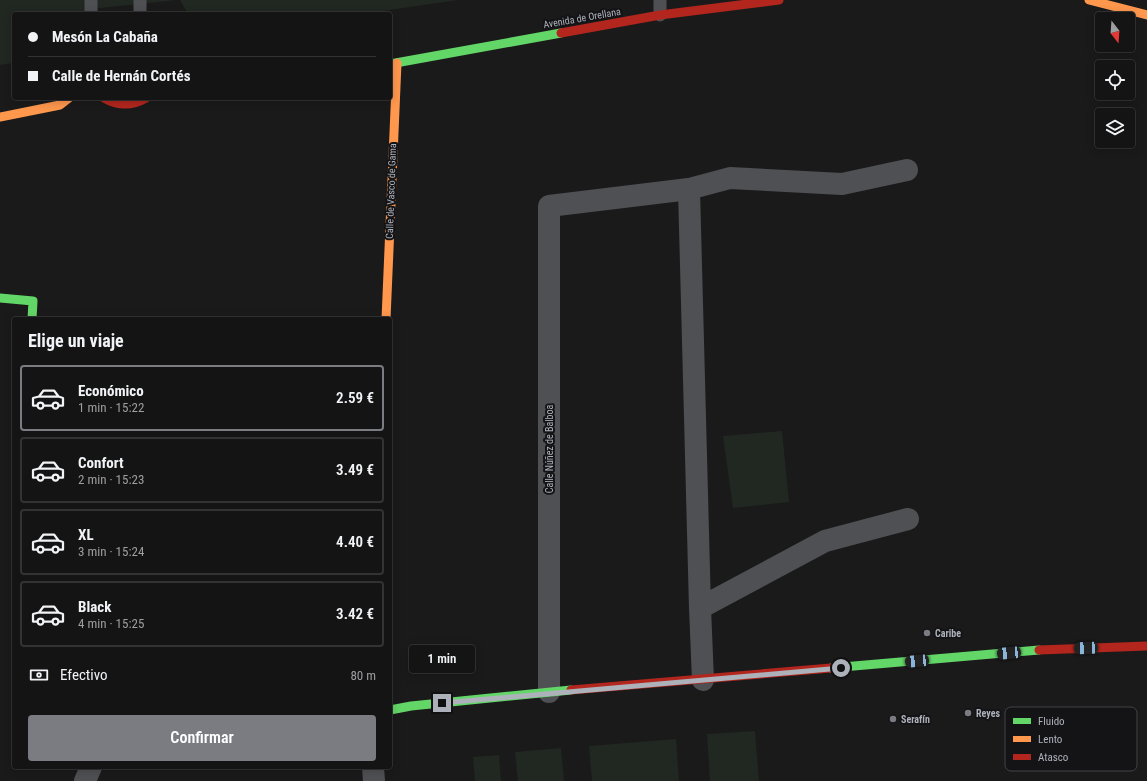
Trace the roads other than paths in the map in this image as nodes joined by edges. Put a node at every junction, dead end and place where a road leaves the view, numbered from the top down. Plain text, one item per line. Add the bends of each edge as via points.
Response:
1 (91, 0) edge
2 (140, 0) edge
3 (660, 0) edge
4 (779, 0) edge
5 (1090, 0) edge
6 (91, 12) edge
7 (140, 12) edge
8 (660, 15) junction
9 (1147, 15) edge
10 (393, 63) edge
11 (66, 100) edge
12 (109, 100) edge
13 (141, 100) edge
14 (392, 100) edge
15 (392, 100) edge
16 (0, 117) edge
17 (907, 170) dead end
18 (689, 190) junction
19 (0, 298) edge
20 (32, 317) edge
21 (386, 317) edge
22 (908, 519) dead end
23 (700, 608) junction
24 (1147, 646) edge
25 (703, 680) junction
26 (549, 692) junction
27 (392, 710) edge
28 (90, 769) edge
29 (372, 769) edge
30 (85, 781) edge
31 (374, 781) edge

1 - 6 lane
2 - 7 lane
3 - 8 lane
4 - 8 street, Avenida de Orellana
5 - 9 street
8 - 10 street, Avenida de Orellana
10 - 15 street, Calle de Vasco de Gama
11 - 16 street via 60,105
12 - 13 street via 120,104 132,104
14 - 21 street, Calle de Vasco de Gama
17 - 18 street via 842,184 730,178
18 - 23 street
18 - 26 street, Calle Núñez de Balboa via 549,206
19 - 20 street via 32,301
22 - 23 street via 825,541
23 - 25 street
24 - 25 street via 1055,649
25 - 26 street
26 - 27 street
28 - 30 street
29 - 31 street

